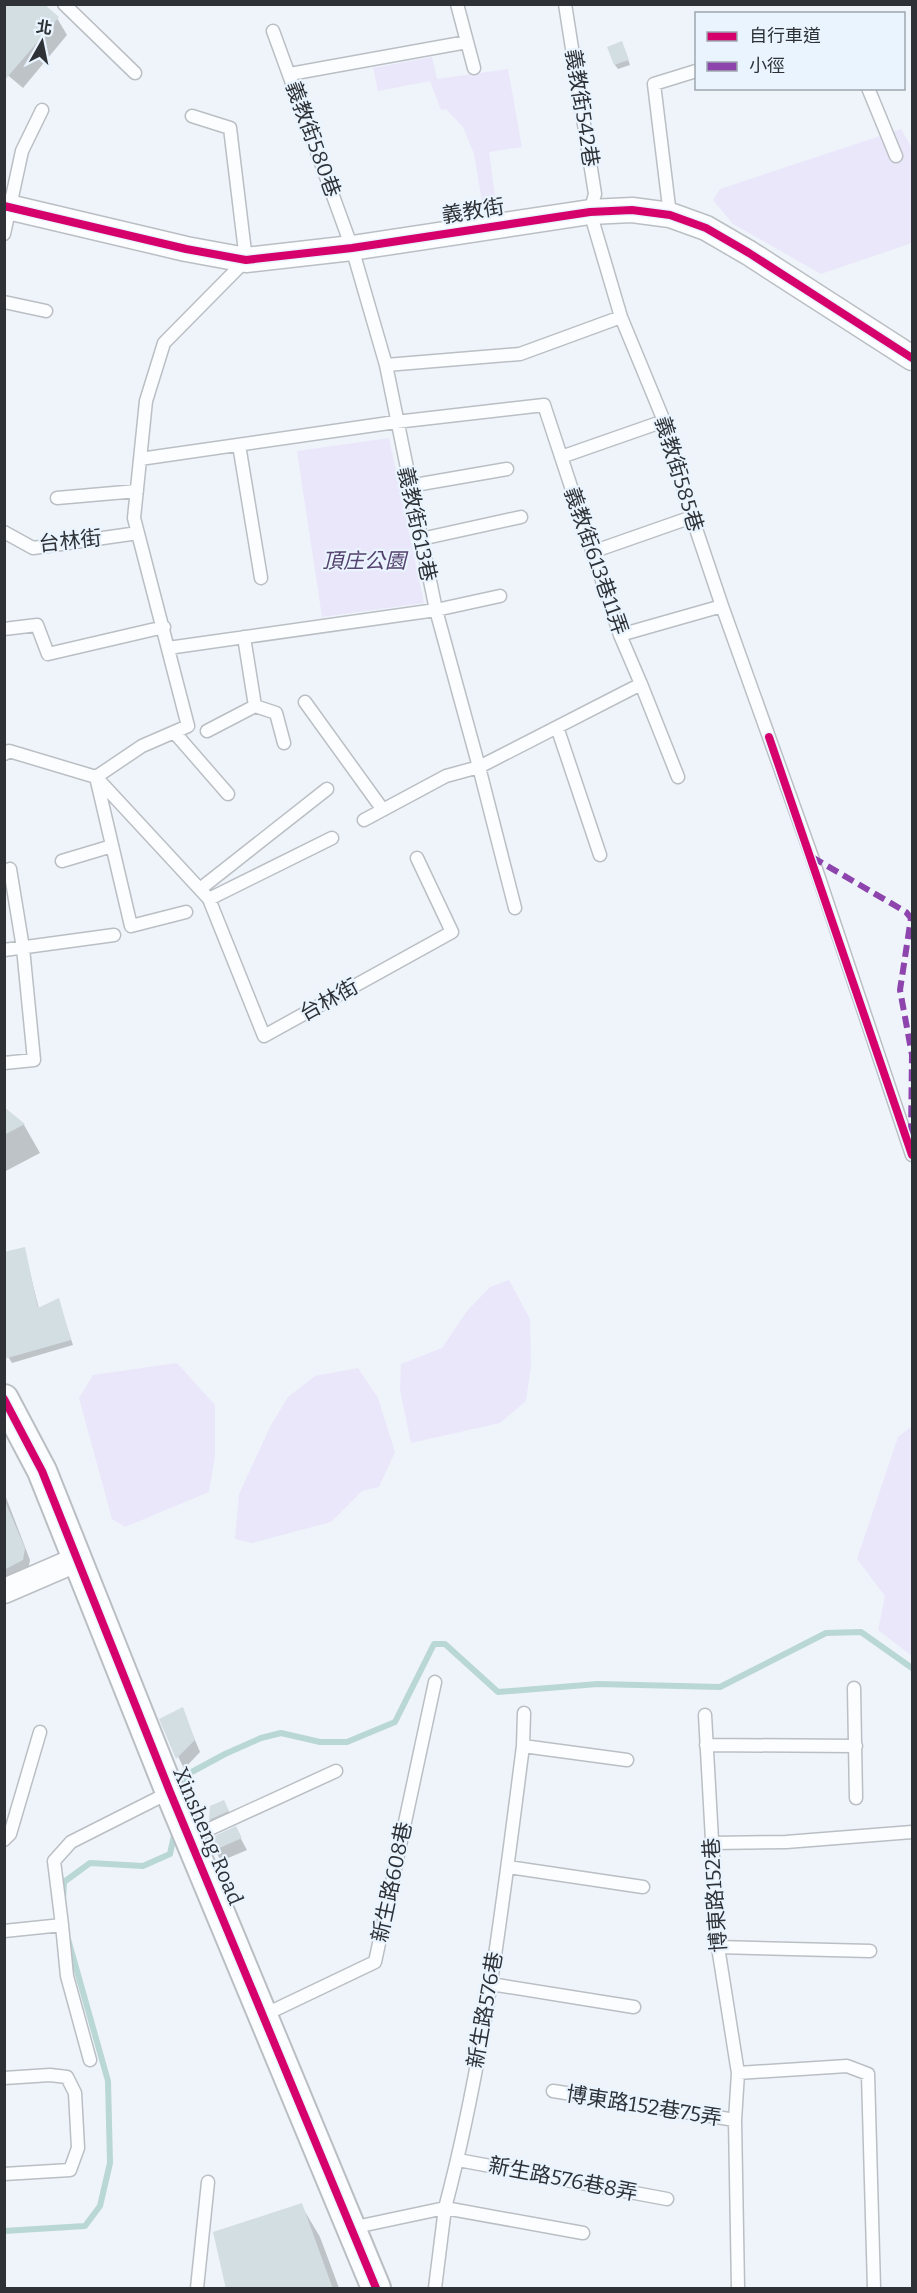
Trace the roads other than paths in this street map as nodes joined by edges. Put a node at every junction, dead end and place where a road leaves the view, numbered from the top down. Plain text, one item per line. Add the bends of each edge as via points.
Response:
1 (64, 4) edge
2 (457, 4) edge
3 (565, 4) edge
4 (273, 31) dead end
5 (467, 42) junction
6 (474, 68) dead end
7 (695, 71) edge
8 (135, 72) dead end
9 (290, 75) junction
10 (869, 90) edge
11 (42, 110) dead end
12 (192, 116) dead end
13 (896, 156) dead end
14 (7, 207) edge
15 (590, 212) junction
16 (670, 215) junction
17 (4, 234) edge
18 (352, 248) junction
19 (246, 260) junction
20 (4, 302) edge
21 (46, 311) dead end
22 (621, 317) junction
23 (912, 358) edge
24 (386, 365) junction
25 (664, 421) junction
26 (396, 422) junction
27 (239, 445) junction
28 (561, 457) junction
29 (140, 459) junction
30 (507, 469) dead end
31 (409, 486) junction
32 (137, 490) junction
33 (57, 498) dead end
34 (521, 517) dead end
35 (692, 517) junction
36 (4, 532) edge
37 (138, 533) junction
38 (420, 539) junction
39 (592, 552) junction
40 (261, 578) dead end
41 (500, 596) dead end
42 (722, 606) junction
43 (436, 610) junction
44 (164, 627) junction
45 (4, 629) edge
46 (620, 635) junction
47 (244, 637) junction
48 (168, 648) junction
49 (641, 684) junction
50 (305, 702) dead end
51 (255, 706) junction
52 (557, 727) junction
53 (207, 731) dead end
54 (174, 732) junction
55 (284, 743) dead end
56 (4, 754) edge
57 (479, 767) junction
58 (96, 777) junction
59 (678, 777) dead end
60 (327, 789) dead end
61 (228, 794) dead end
62 (383, 810) junction
63 (364, 820) dead end
64 (332, 838) dead end
65 (112, 846) junction
66 (600, 855) dead end
67 (417, 858) dead end
68 (62, 861) dead end
69 (10, 869) dead end
70 (205, 894) junction
71 (515, 908) dead end
72 (186, 912) dead end
73 (114, 935) dead end
74 (23, 948) junction
75 (4, 950) edge
76 (4, 1063) edge
77 (912, 1155) edge
78 (4, 1399) edge
79 (76, 1560) junction
80 (4, 1591) edge
81 (435, 1682) dead end
82 (854, 1688) dead end
83 (524, 1713) dead end
84 (705, 1715) dead end
85 (40, 1732) dead end
86 (706, 1745) junction
87 (523, 1746) junction
88 (856, 1746) junction
89 (627, 1760) dead end
90 (336, 1771) dead end
91 (170, 1792) junction
92 (856, 1798) dead end
93 (912, 1832) edge
94 (190, 1838) junction
95 (4, 1840) edge
96 (712, 1843) junction
97 (508, 1867) junction
98 (643, 1887) dead end
99 (62, 1925) junction
100 (4, 1931) edge
101 (718, 1947) junction
102 (870, 1951) dead end
103 (491, 1984) junction
104 (634, 2007) dead end
105 (264, 2015) junction
106 (90, 2060) dead end
107 (738, 2073) junction
108 (4, 2078) edge
109 (553, 2091) dead end
110 (735, 2120) junction
111 (458, 2160) junction
112 (4, 2174) edge
113 (208, 2182) dead end
114 (667, 2199) dead end
115 (446, 2208) junction
116 (350, 2229) junction
117 (583, 2234) dead end
118 (197, 2289) edge
119 (376, 2289) edge
120 (435, 2289) edge
121 (738, 2289) edge
122 (874, 2289) edge

1 - 8 lane
2 - 5 lane
3 - 15 lane, 義教街542巷 via 595,194
4 - 9 lane, 義教街580巷
5 - 6 lane
5 - 9 lane
7 - 16 lane via 654,84
9 - 18 lane, 義教街580巷
10 - 13 lane
11 - 14 lane via 21,151
12 - 19 lane via 230,128
14 - 17 lane
14 - 19 street, 義教街
15 - 16 street, 義教街 via 632,210
15 - 18 street, 義教街
15 - 22 lane, 義教街585巷
16 - 23 street, 義教街 via 706,228 749,253
18 - 19 street, 義教街
18 - 24 lane, 義教街613巷
19 - 29 lane via 165,343 146,401
20 - 21 lane
22 - 24 lane via 520,354
22 - 25 lane, 義教街585巷
24 - 26 lane, 義教街613巷
25 - 28 lane
25 - 35 lane, 義教街585巷
26 - 27 lane
26 - 28 lane, 義教街613巷11弄 via 544,405
26 - 31 lane, 義教街613巷
27 - 29 lane
27 - 40 lane
28 - 39 lane, 義教街613巷11弄
29 - 32 lane
30 - 31 lane
31 - 38 lane, 義教街613巷
32 - 33 lane
32 - 37 lane via 134,518
34 - 38 lane
35 - 39 lane
35 - 42 lane, 義教街585巷
36 - 37 lane, 台林街 via 33,548
37 - 44 lane
38 - 43 lane, 義教街613巷
39 - 46 lane, 義教街613巷11弄
41 - 43 lane
42 - 46 lane
42 - 77 lane, 義教街585巷
43 - 47 lane
43 - 57 lane, 義教街613巷
44 - 45 lane via 48,654 37,625
44 - 48 lane
46 - 49 lane, 義教街613巷11弄
47 - 48 lane
47 - 51 lane
48 - 54 lane via 188,726
49 - 52 lane
49 - 59 lane, 義教街613巷11弄
50 - 62 lane
51 - 53 lane
51 - 55 lane via 276,713
52 - 57 lane
52 - 66 lane
54 - 58 lane via 142,746
54 - 61 lane
56 - 58 lane via 9,751
57 - 62 lane via 446,776
57 - 71 lane, 義教街613巷
58 - 65 lane
58 - 70 lane, 台林街
60 - 70 lane
62 - 63 lane
64 - 70 lane
65 - 68 lane
65 - 72 lane via 131,926
67 - 70 lane, 台林街 via 452,932 264,1036
69 - 74 lane
73 - 74 lane
74 - 75 lane
74 - 76 lane via 34,1060
78 - 79 street, Xinsheng Road via 42,1471
79 - 80 street
79 - 91 street, Xinsheng Road
81 - 105 lane, 新生路608巷 via 375,1962
82 - 88 lane
83 - 87 lane, 新生路576巷
84 - 86 lane, 博東路152巷
85 - 95 lane via 10,1834
86 - 88 lane
86 - 96 lane, 博東路152巷
87 - 89 lane
87 - 97 lane, 新生路576巷
88 - 92 lane
90 - 94 lane
91 - 94 street, Xinsheng Road
91 - 99 lane via 71,1842 54,1861
93 - 96 lane via 786,1842
94 - 105 street, Xinsheng Road
96 - 101 lane, 博東路152巷
97 - 98 lane
97 - 103 lane, 新生路576巷
99 - 100 lane
99 - 106 lane via 67,1976
101 - 102 lane
101 - 107 lane, 博東路152巷
103 - 104 lane
103 - 111 lane, 新生路576巷
105 - 116 street, Xinsheng Road
107 - 110 lane, 博東路152巷
107 - 122 lane via 847,2066 868,2074
108 - 112 lane via 67,2077 75,2093 78,2148 70,2170
109 - 110 lane, 博東路152巷75弄
110 - 121 lane, 博東路152巷
111 - 114 lane, 新生路576巷8弄
111 - 115 lane, 新生路576巷
113 - 118 lane
115 - 116 lane
115 - 117 lane
115 - 120 lane, 新生路576巷
116 - 119 street, Xinsheng Road

